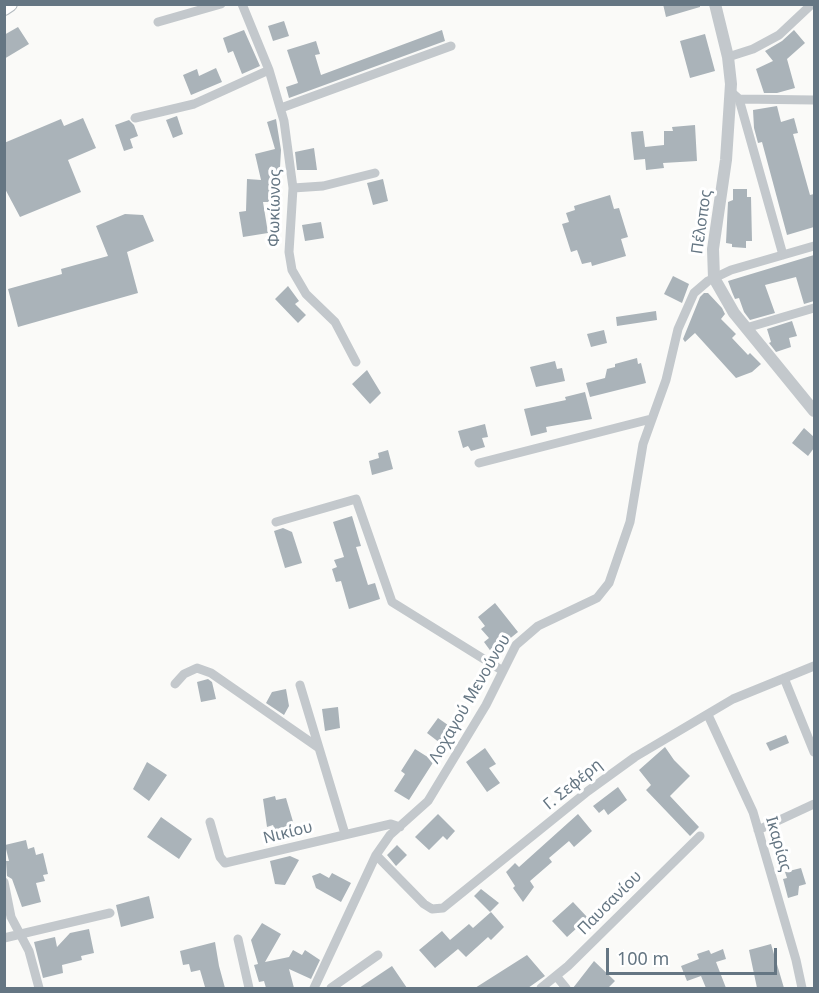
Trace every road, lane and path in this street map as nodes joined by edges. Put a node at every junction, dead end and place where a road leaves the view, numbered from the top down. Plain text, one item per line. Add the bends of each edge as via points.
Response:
1 (10, 4) edge
2 (220, 4) edge
3 (242, 4) edge
4 (715, 4) edge
5 (812, 4) edge
6 (4, 8) edge
7 (158, 22) dead end
8 (451, 46) dead end
9 (728, 57) junction
10 (269, 70) junction
11 (735, 96) junction
12 (814, 100) edge
13 (281, 108) junction
14 (135, 118) dead end
15 (375, 172) dead end
16 (293, 188) junction
17 (814, 246) edge
18 (783, 255) junction
19 (714, 278) junction
20 (814, 308) edge
21 (746, 328) junction
22 (356, 362) dead end
23 (814, 411) edge
24 (651, 419) junction
25 (479, 463) dead end
26 (276, 522) dead end
27 (814, 666) edge
28 (503, 671) junction
29 (784, 678) junction
30 (175, 684) dead end
31 (300, 685) dead end
32 (708, 715) junction
33 (319, 748) junction
34 (814, 752) edge
35 (814, 804) edge
36 (210, 822) dead end
37 (399, 827) junction
38 (758, 830) junction
39 (345, 834) junction
40 (700, 836) dead end
41 (376, 855) junction
42 (4, 882) edge
43 (110, 913) dead end
44 (22, 934) junction
45 (4, 938) edge
46 (238, 939) dead end
47 (378, 955) dead end
48 (556, 977) junction
49 (39, 988) edge
50 (249, 988) edge
51 (314, 988) edge
52 (331, 988) edge
53 (541, 988) edge
54 (566, 988) edge
55 (802, 988) edge

1 - 6 main road
2 - 7 street
3 - 10 street, Φωκίωνος
4 - 9 street, Πέλοπος
5 - 9 street via 779,35
8 - 13 street
9 - 11 street, Πέλοπος
10 - 13 street, Φωκίωνος
10 - 14 street via 194,104
11 - 12 street
11 - 18 street
11 - 19 street, Πέλοπος via 713,249
13 - 16 street, Φωκίωνος
15 - 16 street via 323,186
16 - 22 street, Φωκίωνος via 289,246 292,270 306,294 335,322
17 - 18 street
18 - 19 street
19 - 21 street, Πέλοπος via 727,304
19 - 24 street, Λοχαγού Μενούνου via 699,288 688,304
20 - 21 street
21 - 23 street, Πέλοπος
24 - 25 street
24 - 28 street, Λοχαγού Μενούνου via 638,464 630,522 607,587 597,598 529,632 516,645
26 - 28 street via 356,499 392,602
27 - 29 street, Γ. Σεφέρη
28 - 37 street, Λοχαγού Μενούνου via 428,801
29 - 32 street, Γ. Σεφέρη via 744,694
29 - 34 street
30 - 33 street via 197,668 211,673
31 - 33 street
32 - 38 street, Ικαρίας via 750,803
32 - 41 street, Γ. Σεφέρη via 608,776 443,908 432,909 424,904
33 - 39 street
35 - 38 street
36 - 39 street, Νικίου via 225,863
37 - 39 street, Νικίου via 394,824
37 - 41 street, Λοχαγού Μενούνου
38 - 55 street, Ικαρίας
40 - 48 street, Παυσανίου
41 - 51 street, Λοχαγού Μενούνου
42 - 44 street via 11,917
43 - 44 street
44 - 45 street
44 - 49 street
46 - 50 street
47 - 52 street
48 - 53 street, Παυσανίου
48 - 54 street

